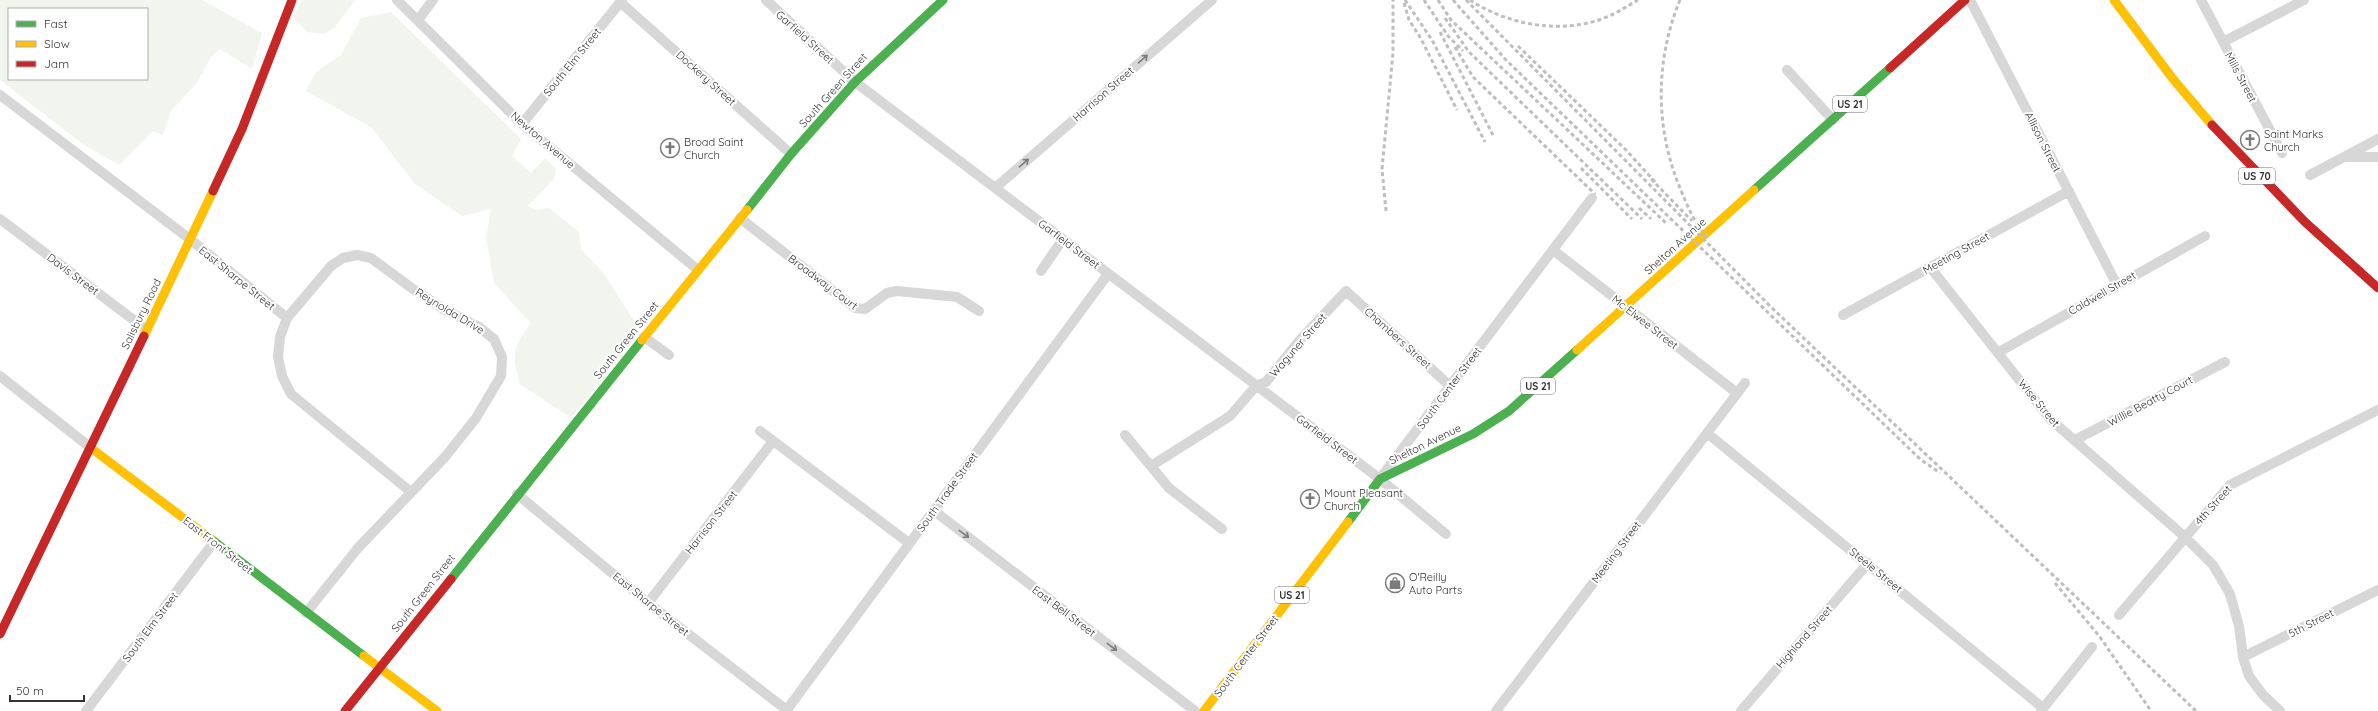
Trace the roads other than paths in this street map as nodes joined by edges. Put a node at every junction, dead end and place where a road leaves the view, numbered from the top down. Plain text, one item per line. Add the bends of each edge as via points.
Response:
1 (292, 0) edge
2 (397, 0) edge
3 (433, 0) edge
4 (766, 0) edge
5 (943, 0) edge
6 (1212, 0) edge
7 (1965, 0) edge
8 (1970, 0) edge
9 (2114, 0) edge
10 (2201, 0) edge
11 (2304, 0) edge
12 (621, 1) edge
13 (418, 20) junction
14 (2223, 42) junction
15 (1787, 70) dead end
16 (855, 82) junction
17 (0, 95) edge
18 (1833, 120) junction
19 (522, 124) junction
20 (2378, 139) edge
21 (2282, 153) dead end
22 (792, 154) junction
23 (2345, 157) junction
24 (2378, 157) edge
25 (2310, 175) dead end
26 (995, 188) junction
27 (2069, 191) junction
28 (1592, 198) dead end
29 (740, 218) junction
30 (0, 219) edge
31 (2205, 236) dead end
32 (1063, 239) junction
33 (191, 240) junction
34 (1553, 250) junction
35 (1930, 266) junction
36 (698, 270) junction
37 (1041, 272) dead end
38 (1108, 274) junction
39 (2117, 285) junction
40 (2378, 288) edge
41 (1346, 291) joint
42 (1626, 307) junction
43 (979, 311) dead end
44 (1842, 315) dead end
45 (287, 318) junction
46 (147, 330) junction
47 (644, 337) junction
48 (1999, 352) junction
49 (669, 355) dead end
50 (2225, 362) dead end
51 (0, 376) edge
52 (1745, 383) dead end
53 (1256, 386) junction
54 (1450, 386) junction
55 (1737, 393) junction
56 (2378, 410) edge
57 (760, 432) dead end
58 (1707, 433) junction
59 (1125, 435) dead end
60 (2074, 440) junction
61 (773, 441) junction
62 (91, 448) junction
63 (1151, 466) junction
64 (1380, 479) junction
65 (411, 492) junction
66 (517, 494) junction
67 (933, 510) junction
68 (1222, 529) dead end
69 (1446, 534) dead end
70 (2185, 537) junction
71 (214, 542) junction
72 (909, 543) junction
73 (1868, 563) junction
74 (2378, 590) edge
75 (648, 603) junction
76 (306, 613) junction
77 (2119, 615) dead end
78 (0, 634) edge
79 (2092, 647) dead end
80 (2243, 657) junction
81 (380, 667) junction
82 (2042, 710) edge
83 (86, 711) edge
84 (345, 711) edge
85 (437, 711) edge
86 (787, 711) edge
87 (1195, 711) edge
88 (1204, 711) edge
89 (1496, 711) edge
90 (1741, 711) edge
91 (2280, 711) edge

1 - 33 main road, Salisbury Road via 242,129
2 - 13 street, Newton Avenue
3 - 13 street
4 - 16 street, Garfield Street
5 - 16 main road, South Green Street
26 -> 6 street, Harrison Street
7 - 18 main road, Shelton Avenue / US 21
8 - 27 street, Allison Street
9 - 40 main road, US 70 via 2181,92 2252,171 2298,218
10 - 14 street, Mills Street
11 - 14 street
12 - 19 street, South Elm Street
12 - 22 street, Dockery Street
13 - 19 street, Newton Avenue
14 - 21 street, Mills Street
15 - 18 street
16 - 22 main road, South Green Street
16 - 26 street, Garfield Street
17 - 33 street, East Sharpe Street
18 - 42 main road, Shelton Avenue / US 21
19 - 36 street, Newton Avenue
20 - 23 street
22 - 29 main road, South Green Street
23 - 24 street
23 - 25 street
26 - 32 street, Garfield Street
27 - 35 street, Meeting Street
27 - 39 street, Allison Street
28 - 34 street, South Center Street
29 - 36 main road, South Green Street
29 - 43 street, Broadway Court via 855,308 866,309 887,293 897,291 957,297
30 - 46 street, Davis Street
31 - 39 street, Caldwell Street
32 - 37 street
32 - 38 street, Garfield Street
33 - 45 street, East Sharpe Street
33 - 46 main road, Salisbury Road
34 - 42 street, Mc Elwee Street
34 - 54 street, South Center Street
35 - 44 street, Meeting Street
35 - 48 street, Wise Street
36 - 47 main road, South Green Street
38 - 53 street, Garfield Street
38 - 67 street, South Trade Street
39 - 48 street, Caldwell Street
41 - 53 street, Waguner Street via 1300,340 1266,382
41 - 54 street, Chambers Street
42 - 55 street, Mc Elwee Street
42 - 64 main road, Shelton Avenue / US 21 via 1509,411 1473,434
45 - 65 street via 280,337 278,357 282,376 291,394
45 - 65 street, Reynolda Drive via 331,266 343,258 357,255 371,258 413,290 479,327 494,339 502,357 501,376 467,430
46 - 62 main road, Salisbury Road
47 - 49 street
47 - 66 main road, South Green Street
48 - 60 street, Wise Street via 2042,409
50 - 60 street, Willie Beatty Court
51 - 62 street, East Front Street
52 - 55 street, Meeting Street
53 - 63 street, Waguner Street via 1230,416
53 - 64 street, Garfield Street
54 - 64 street, South Center Street
55 - 58 street, Meeting Street
56 - 70 street, 4th Street via 2230,485
57 - 61 street
58 - 73 street, Steele Street
58 - 89 street, Meeting Street
59 - 63 street
60 - 70 street, Wise Street
61 - 72 street
61 - 75 street, Harrison Street
62 - 71 main road, East Front Street
62 - 78 main road, Salisbury Road
63 - 68 street via 1169,488
64 - 69 street, Garfield Street
64 - 88 main road, South Center Street / US 21
65 - 76 street, Reynolda Drive via 358,548
66 - 75 street, East Sharpe Street
66 - 81 main road, South Green Street
67 - 72 street, South Trade Street
67 -> 87 street, East Bell Street
70 - 77 street, 4th Street
70 - 80 street, Wise Street via 2214,565 2230,594 2239,626
71 - 76 main road, East Front Street
71 - 83 street, South Elm Street
72 - 86 street, South Trade Street
73 - 82 street, Steele Street
73 - 90 street, Highland Street
74 - 80 street, 5th Street
75 - 86 street, East Sharpe Street
76 - 81 main road, East Front Street
79 - 82 street
80 - 91 street, Wise Street via 2249,676 2263,695
81 - 84 main road, South Green Street
81 - 85 main road, East Front Street

